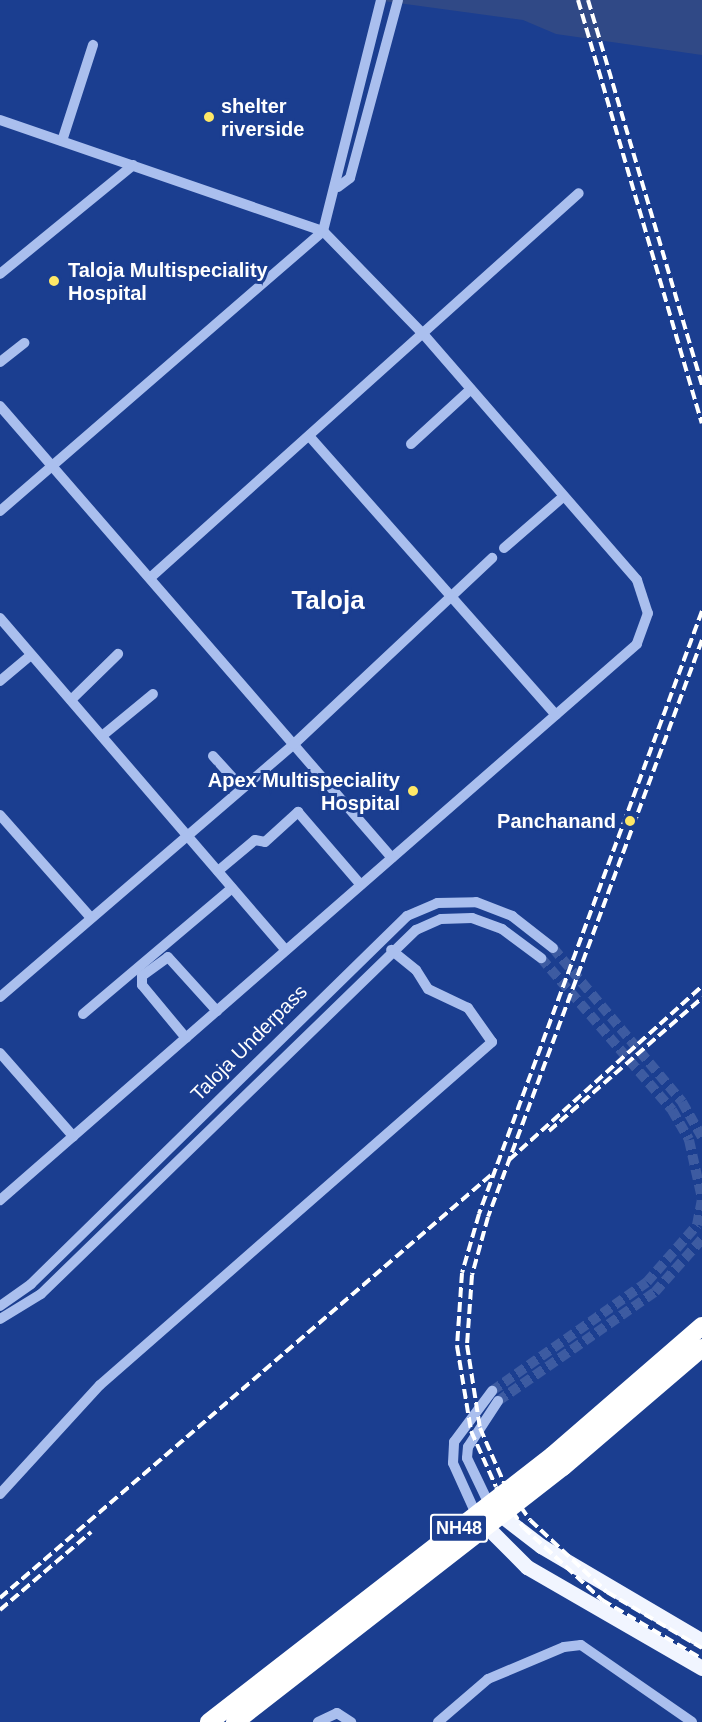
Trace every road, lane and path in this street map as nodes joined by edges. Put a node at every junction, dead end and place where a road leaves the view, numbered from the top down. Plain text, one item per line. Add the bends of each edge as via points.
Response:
1 (381, 0) edge
2 (398, 0) edge
3 (93, 45) dead end
4 (0, 120) edge
5 (62, 141) junction
6 (133, 165) junction
7 (338, 187) junction
8 (579, 193) dead end
9 (323, 231) junction
10 (0, 273) edge
11 (425, 336) junction
12 (24, 343) dead end
13 (0, 362) edge
14 (471, 389) junction
15 (0, 406) edge
16 (310, 437) junction
17 (411, 444) dead end
18 (52, 466) junction
19 (564, 496) junction
20 (0, 511) edge
21 (504, 548) dead end
22 (492, 558) dead end
23 (150, 578) junction
24 (449, 594) junction
25 (0, 618) edge
26 (32, 654) junction
27 (118, 654) dead end
28 (0, 681) edge
29 (153, 694) dead end
30 (71, 700) junction
31 (556, 715) junction
32 (102, 736) junction
33 (294, 744) junction
34 (213, 756) dead end
35 (242, 788) junction
36 (0, 815) edge
37 (187, 835) junction
38 (392, 858) junction
39 (218, 871) junction
40 (360, 885) junction
41 (232, 888) junction
42 (91, 918) junction
43 (553, 948) tunnel mouth
44 (286, 950) junction
45 (391, 950) junction
46 (541, 958) tunnel mouth
47 (0, 997) edge
48 (217, 1011) junction
49 (83, 1014) dead end
50 (186, 1038) junction
51 (0, 1053) edge
52 (73, 1136) junction
53 (0, 1200) edge
54 (0, 1306) edge
55 (0, 1319) edge
56 (702, 1326) edge
57 (702, 1348) edge
58 (0, 1494) edge
59 (487, 1516) junction
60 (702, 1641) edge
61 (702, 1668) edge
62 (209, 1722) edge
63 (236, 1722) edge
64 (318, 1722) edge
65 (351, 1722) edge
66 (438, 1722) edge
67 (692, 1722) edge

1 - 7 street via 336,173
2 - 7 street via 350,178
3 - 5 street
4 - 5 street
5 - 6 street
6 - 9 street
6 - 10 street
7 - 9 street
8 - 11 street
9 - 11 street
9 - 18 street
11 - 14 street
11 - 16 street
12 - 13 street
14 - 17 street
14 - 19 street
15 - 18 street
16 - 23 street
16 - 24 street
18 - 20 street
18 - 23 street
19 - 21 street
19 - 31 street via 637,580 648,613 637,644
22 - 24 street
23 - 33 street
24 - 31 street
24 - 33 street
25 - 26 street
26 - 28 street
26 - 30 street
27 - 30 street
29 - 32 street
30 - 32 street
31 - 38 street
32 - 37 street
33 - 35 street
33 - 38 street
34 - 35 street
35 - 37 street
36 - 42 street
37 - 39 street
37 - 42 street
38 - 40 street
39 - 40 street via 255,840 265,842 298,812
39 - 41 street
40 - 44 street
41 - 44 street
41 - 49 street
42 - 47 street
43 - 54 street, Taloja Underpass via 512,916 476,902 437,903 407,916 31,1284
44 - 48 street
45 - 46 street, Taloja Underpass via 441,919 472,918 502,929
45 - 55 street, Taloja Underpass via 41,1294
45 - 58 street via 416,970 428,989 468,1008 492,1042 100,1385
48 - 50 street
48 - 50 street via 168,957 141,976 142,985
50 - 52 street
51 - 52 street
52 - 53 street
56 - 59 highway, NH48
57 - 59 highway, NH48
59 - 59 street via 453,1462 454,1442 495,1396 468,1447 467,1458
59 - 60 main road
59 - 61 main road via 527,1567
59 - 62 highway, NH48
59 - 63 highway, NH48
64 - 65 street via 337,1713
66 - 67 street via 488,1679 581,1645

